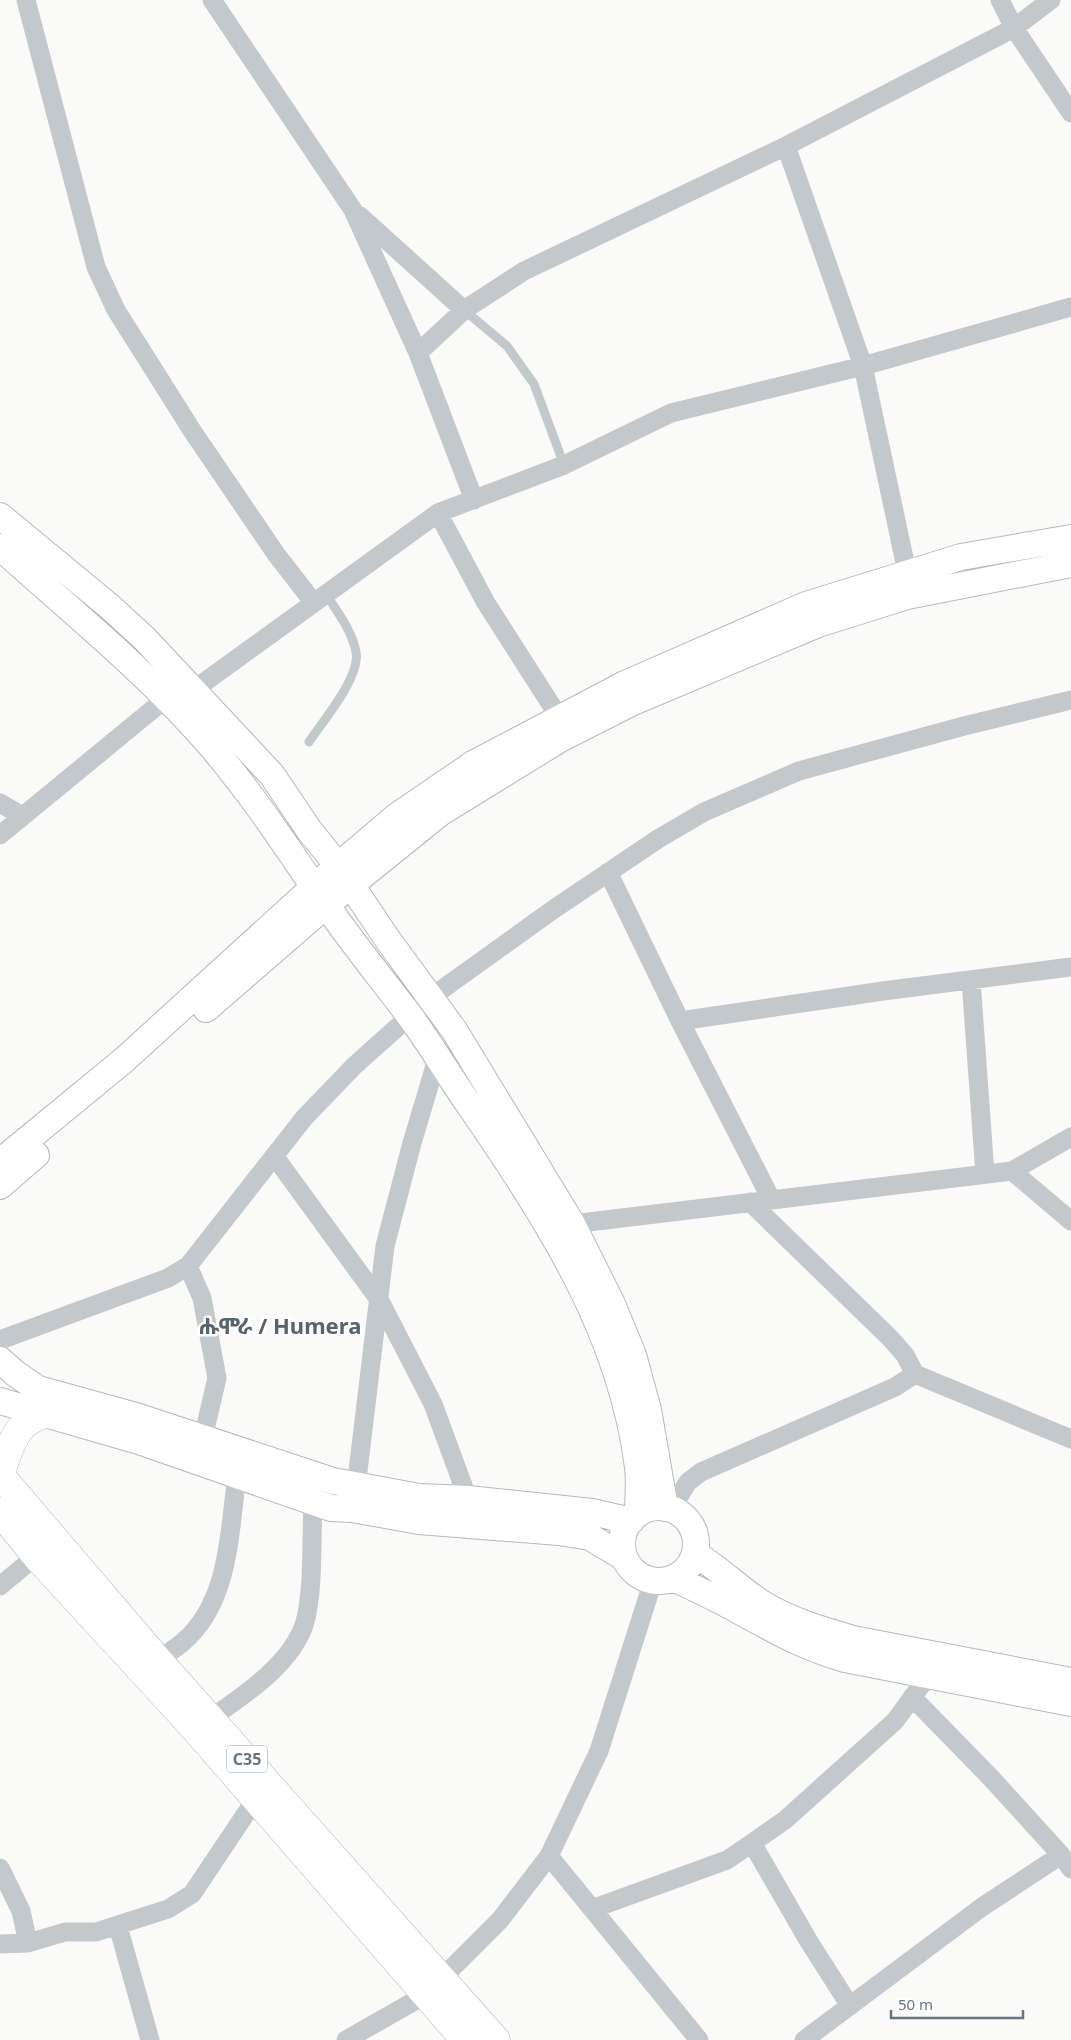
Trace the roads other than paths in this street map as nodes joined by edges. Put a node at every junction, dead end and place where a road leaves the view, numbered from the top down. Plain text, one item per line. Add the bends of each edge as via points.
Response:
1 (26, 0) edge
2 (212, 0) edge
3 (1000, 0) edge
4 (1051, 0) edge
5 (1014, 28) junction
6 (1071, 113) edge
7 (786, 146) junction
8 (353, 210) junction
9 (1071, 307) edge
10 (464, 310) junction
11 (418, 353) junction
12 (864, 366) junction
13 (564, 465) junction
14 (474, 500) junction
15 (438, 513) junction
16 (0, 516) edge
17 (1071, 538) edge
18 (0, 547) edge
19 (1071, 564) edge
20 (907, 572) junction
21 (320, 599) junction
22 (707, 659) junction
23 (179, 694) junction
24 (1067, 704) edge
25 (559, 717) junction
26 (308, 742) dead end
27 (0, 804) edge
28 (22, 816) junction
29 (0, 835) edge
30 (608, 872) junction
31 (345, 876) junction
32 (321, 896) junction
33 (1071, 967) edge
34 (971, 980) junction
35 (430, 998) junction
36 (411, 1018) junction
37 (680, 1021) junction
38 (438, 1056) junction
39 (129, 1066) junction
40 (1071, 1137) edge
41 (274, 1157) junction
42 (0, 1162) edge
43 (1012, 1171) junction
44 (985, 1174) junction
45 (0, 1186) edge
46 (771, 1199) junction
47 (750, 1202) junction
48 (1071, 1221) edge
49 (563, 1229) junction
50 (188, 1266) junction
51 (380, 1301) junction
52 (0, 1340) edge
53 (0, 1360) edge
54 (915, 1374) junction
55 (0, 1401) edge
56 (46, 1414) junction
57 (202, 1438) junction
58 (1071, 1438) edge
59 (0, 1474) edge
60 (238, 1476) junction
61 (354, 1498) junction
62 (468, 1499) junction
63 (313, 1503) junction
64 (668, 1509) junction
65 (0, 1512) edge
66 (635, 1518) junction
67 (695, 1554) junction
68 (36, 1556) junction
69 (625, 1558) junction
70 (663, 1579) junction
71 (0, 1586) edge
72 (158, 1660) junction
73 (928, 1676) junction
74 (1071, 1681) edge
75 (912, 1697) junction
76 (1071, 1703) edge
77 (203, 1724) junction
78 (255, 1800) junction
79 (752, 1843) junction
80 (549, 1856) junction
81 (1066, 1862) edge
82 (0, 1868) edge
83 (592, 1909) junction
84 (118, 1926) junction
85 (28, 1943) junction
86 (0, 1944) edge
87 (433, 1986) junction
88 (850, 2006) junction
89 (371, 2033) edge
90 (150, 2040) edge
91 (346, 2040) edge
92 (464, 2040) edge
93 (496, 2040) edge
94 (699, 2040) edge
95 (804, 2040) edge

1 - 21 street via 96,267 116,310 276,554
2 - 8 street
3 - 5 street
4 - 5 street
5 - 6 street
5 - 7 street
7 - 10 street via 524,271
7 - 12 street
8 - 10 street
8 - 11 street
9 - 12 street
10 - 11 street
10 - 13 lane via 507,346 530,378
11 - 14 street
12 - 13 street via 672,413
12 - 20 street
13 - 14 street
14 - 15 street
15 - 21 street
15 - 25 street via 486,603
16 - 23 street via 109,606
17 - 20 street via 961,557
18 - 23 street
19 - 22 street via 907,596
20 - 22 street via 806,605
21 - 23 street
21 - 26 lane via 352,638 357,653 356,666
22 - 25 street via 625,684
22 - 31 street via 537,753
23 - 28 street
23 - 31 street via 272,774 308,830
23 - 32 street via 206,739
24 - 30 street via 964,726 799,771 704,812
25 - 31 street via 473,764 397,816
27 - 28 street
28 - 29 street
30 - 35 street
30 - 37 street
31 - 32 street
31 - 35 street
32 - 36 street
32 - 39 street
33 - 34 street
34 - 37 street
34 - 44 street
35 - 36 street
35 - 49 street via 501,1105
36 - 38 street
36 - 41 street via 342,1079 304,1118
37 - 46 street
38 - 49 street via 534,1199
38 - 51 street via 385,1246
39 - 42 street
39 - 45 street
40 - 43 street
41 - 50 street
41 - 51 street
43 - 44 street
43 - 48 street
44 - 46 street
46 - 47 street
47 - 49 street
47 - 54 street via 890,1338 905,1355
49 - 64 street via 612,1304 632,1355 648,1410
49 - 66 street via 620,1379 639,1470
50 - 52 street via 168,1278
50 - 57 street via 202,1298 217,1378
51 - 61 street
51 - 62 street via 433,1404
53 - 57 street via 38,1389
54 - 58 street
54 - 64 street via 895,1387 701,1472 688,1482
55 - 56 street
56 - 59 main road via 32,1418 13,1437
56 - 60 street via 117,1434
57 - 61 street via 333,1481
59 - 72 main road, C35
60 - 63 street
60 - 72 street via 222,1580 215,1599 193,1632
61 - 62 street
61 - 63 street via 331,1508
61 - 69 street via 419,1521 590,1537
62 - 66 street
63 - 77 street via 308,1604 297,1641 270,1673
64 - 66 street via 655,1508
64 - 67 street via 689,1522 696,1543
65 - 68 main road, C35
66 - 69 street via 625,1532
67 - 70 street via 683,1573
67 - 74 street via 762,1603 820,1629 853,1639
68 - 71 street
68 - 77 main road, C35
69 - 70 street via 636,1573
70 - 73 street via 735,1608 812,1650
70 - 80 street via 598,1751
72 - 77 main road, C35
73 - 75 street
73 - 76 street
75 - 79 street via 895,1721 785,1820
75 - 81 street
77 - 78 main road, C35
77 - 87 main road, C35
78 - 84 street via 192,1894 158,1914
78 - 87 main road, C35
79 - 83 street via 728,1860
79 - 88 street
80 - 83 street
80 - 87 street via 500,1920
81 - 88 street via 982,1907
82 - 85 street via 18,1904
83 - 94 street
84 - 85 street via 96,1932 65,1932
84 - 90 street
85 - 86 street
87 - 89 street
87 - 92 main road, C35
87 - 93 main road, C35
88 - 95 street
89 - 91 street

